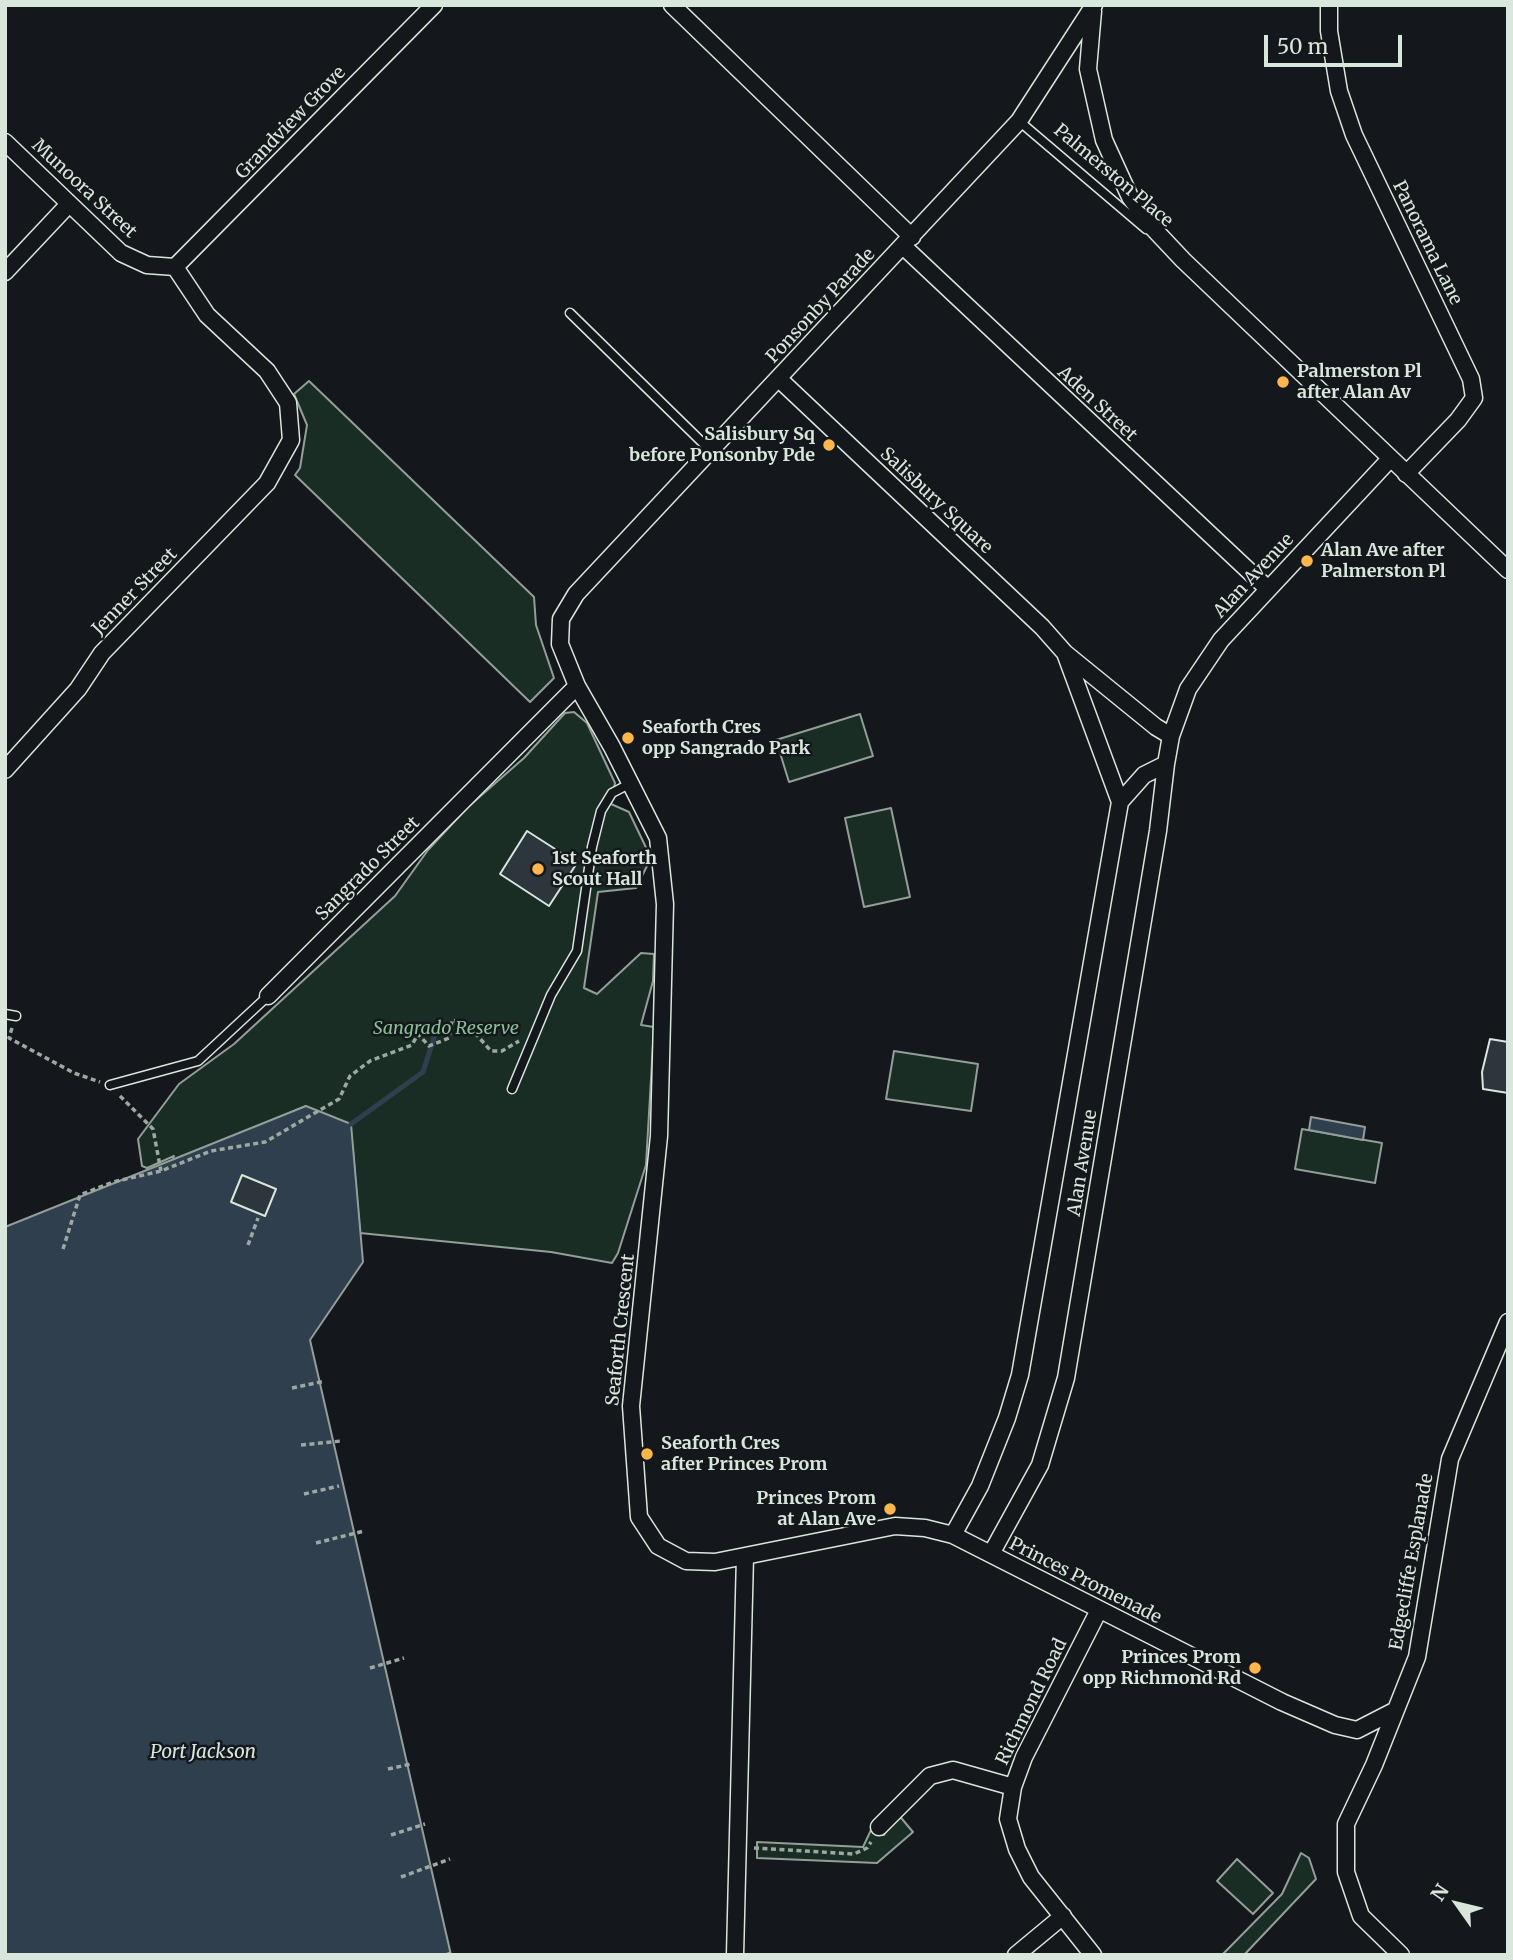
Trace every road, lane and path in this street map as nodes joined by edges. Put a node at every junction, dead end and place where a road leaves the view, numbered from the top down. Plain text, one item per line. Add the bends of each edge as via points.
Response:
1 (434, 5) edge
2 (671, 5) edge
3 (1329, 5) edge
4 (1093, 7) edge
5 (1019, 121) junction
6 (5, 142) edge
7 (69, 204) junction
8 (907, 241) junction
9 (1183, 261) junction
10 (175, 267) junction
11 (5, 272) edge
12 (570, 313) dead end
13 (779, 379) junction
14 (712, 451) junction
15 (1390, 459) junction
16 (1406, 474) junction
17 (1508, 570) edge
18 (1267, 588) junction
19 (1065, 653) junction
20 (577, 686) junction
21 (1171, 736) junction
22 (1166, 765) junction
23 (5, 770) edge
24 (631, 783) junction
25 (1120, 802) junction
26 (268, 996) joint
27 (5, 1014) edge
28 (16, 1016) joint
29 (535, 1037) junction
30 (110, 1085) junction
31 (512, 1089) dead end
32 (161, 1171) junction
33 (258, 1218) dead end
34 (248, 1245) dead end
35 (62, 1249) dead end
36 (1508, 1322) edge
37 (1501, 1356) edge
38 (325, 1381) dead end
39 (292, 1388) dead end
40 (341, 1441) dead end
41 (301, 1446) dead end
42 (339, 1486) dead end
43 (304, 1494) dead end
44 (364, 1531) dead end
45 (953, 1535) junction
46 (316, 1543) dead end
47 (991, 1554) junction
48 (745, 1556) junction
49 (1099, 1610) junction
50 (404, 1658) dead end
51 (370, 1668) dead end
52 (1392, 1712) junction
53 (411, 1764) dead end
54 (388, 1769) dead end
55 (1013, 1787) junction
56 (425, 1824) dead end
57 (879, 1827) joint
58 (391, 1835) dead end
59 (738, 1847) junction
60 (450, 1859) dead end
61 (401, 1877) dead end
62 (1063, 1916) junction
63 (454, 1952) dead end
64 (446, 1955) edge
65 (735, 1955) edge
66 (1016, 1955) edge
67 (1093, 1955) edge
68 (1401, 1955) edge

1 - 10 street, Grandview Grove
2 - 8 street, Aden Street
3 - 16 street, Panorama Lane via 1339,91 1354,135 1471,379 1474,398
4 - 5 street, Ponsonby Parade
4 - 9 street, Palmerston Place via 1088,69 1104,140 1130,197
5 - 8 street, Ponsonby Parade
5 - 9 lane, Palmerston Place
6 - 7 street, Munoora Street
7 - 10 street, Munoora Street via 121,253 147,265
7 - 11 street
8 - 13 street, Ponsonby Parade
8 - 18 street, Aden Street
9 - 15 street, Palmerston Place
10 - 23 street, Jenner Street via 207,315 267,372 288,403 291,440 267,483 102,653 78,689
12 - 14 lane
13 - 14 street, Ponsonby Parade
13 - 19 street, Salisbury Square
14 - 20 street, Ponsonby Parade via 576,594 561,619 560,644
15 - 16 street, Palmerston Place
15 - 18 street, Alan Avenue
16 - 17 street, Palmerston Place
18 - 21 street, Alan Avenue via 1221,640 1188,689
19 - 21 street
19 - 25 street
20 - 24 street, Seaforth Crescent
20 - 26 street, Sangrado Street
21 - 22 street, Alan Avenue
22 - 25 street via 1144,775
22 - 47 street, Alan Avenue via 1066,1378 1040,1465
24 - 29 lane via 612,793 601,811 577,951 551,995
24 - 48 street, Seaforth Crescent via 658,838 665,904 659,1136 631,1406 639,1517 658,1546 686,1561
25 - 45 street, Alan Avenue via 1020,1375 979,1486
26 - 30 lane, Sangrado Street via 198,1061
27 - 28 lane
28 - 30 path via 9,1038 74,1073
29 - 31 lane
29 - 32 path via 491,1051 467,1024 452,1020 449,1038 429,1046 418,1034 412,1045 370,1061 350,1076 339,1099 265,1142 211,1151
30 - 32 path via 153,1129
32 - 35 path via 80,1195
33 - 34 path
36 - 37 street, Edgecliffe Esplanade
37 - 52 street, Edgecliffe Esplanade via 1450,1459 1417,1657
38 - 39 path
40 - 41 path
42 - 43 path
44 - 46 path
45 - 47 street, Princes Promenade
45 - 48 street, Princes Promenade via 895,1526
47 - 49 street, Princes Promenade
48 - 59 street
49 - 52 street, Princes Promenade via 1335,1725 1357,1730
49 - 55 street, Richmond Road
50 - 51 path
52 - 68 street, Edgecliffe Esplanade via 1346,1824 1346,1872 1360,1916
53 - 54 path
55 - 57 street via 953,1770 930,1776
55 - 62 street, Richmond Road via 1007,1819 1017,1849 1031,1877
56 - 58 path
57 - 59 path via 867,1848 854,1854
59 - 65 street
60 - 61 path
62 - 66 street
62 - 67 street, Richmond Road
63 - 64 path

